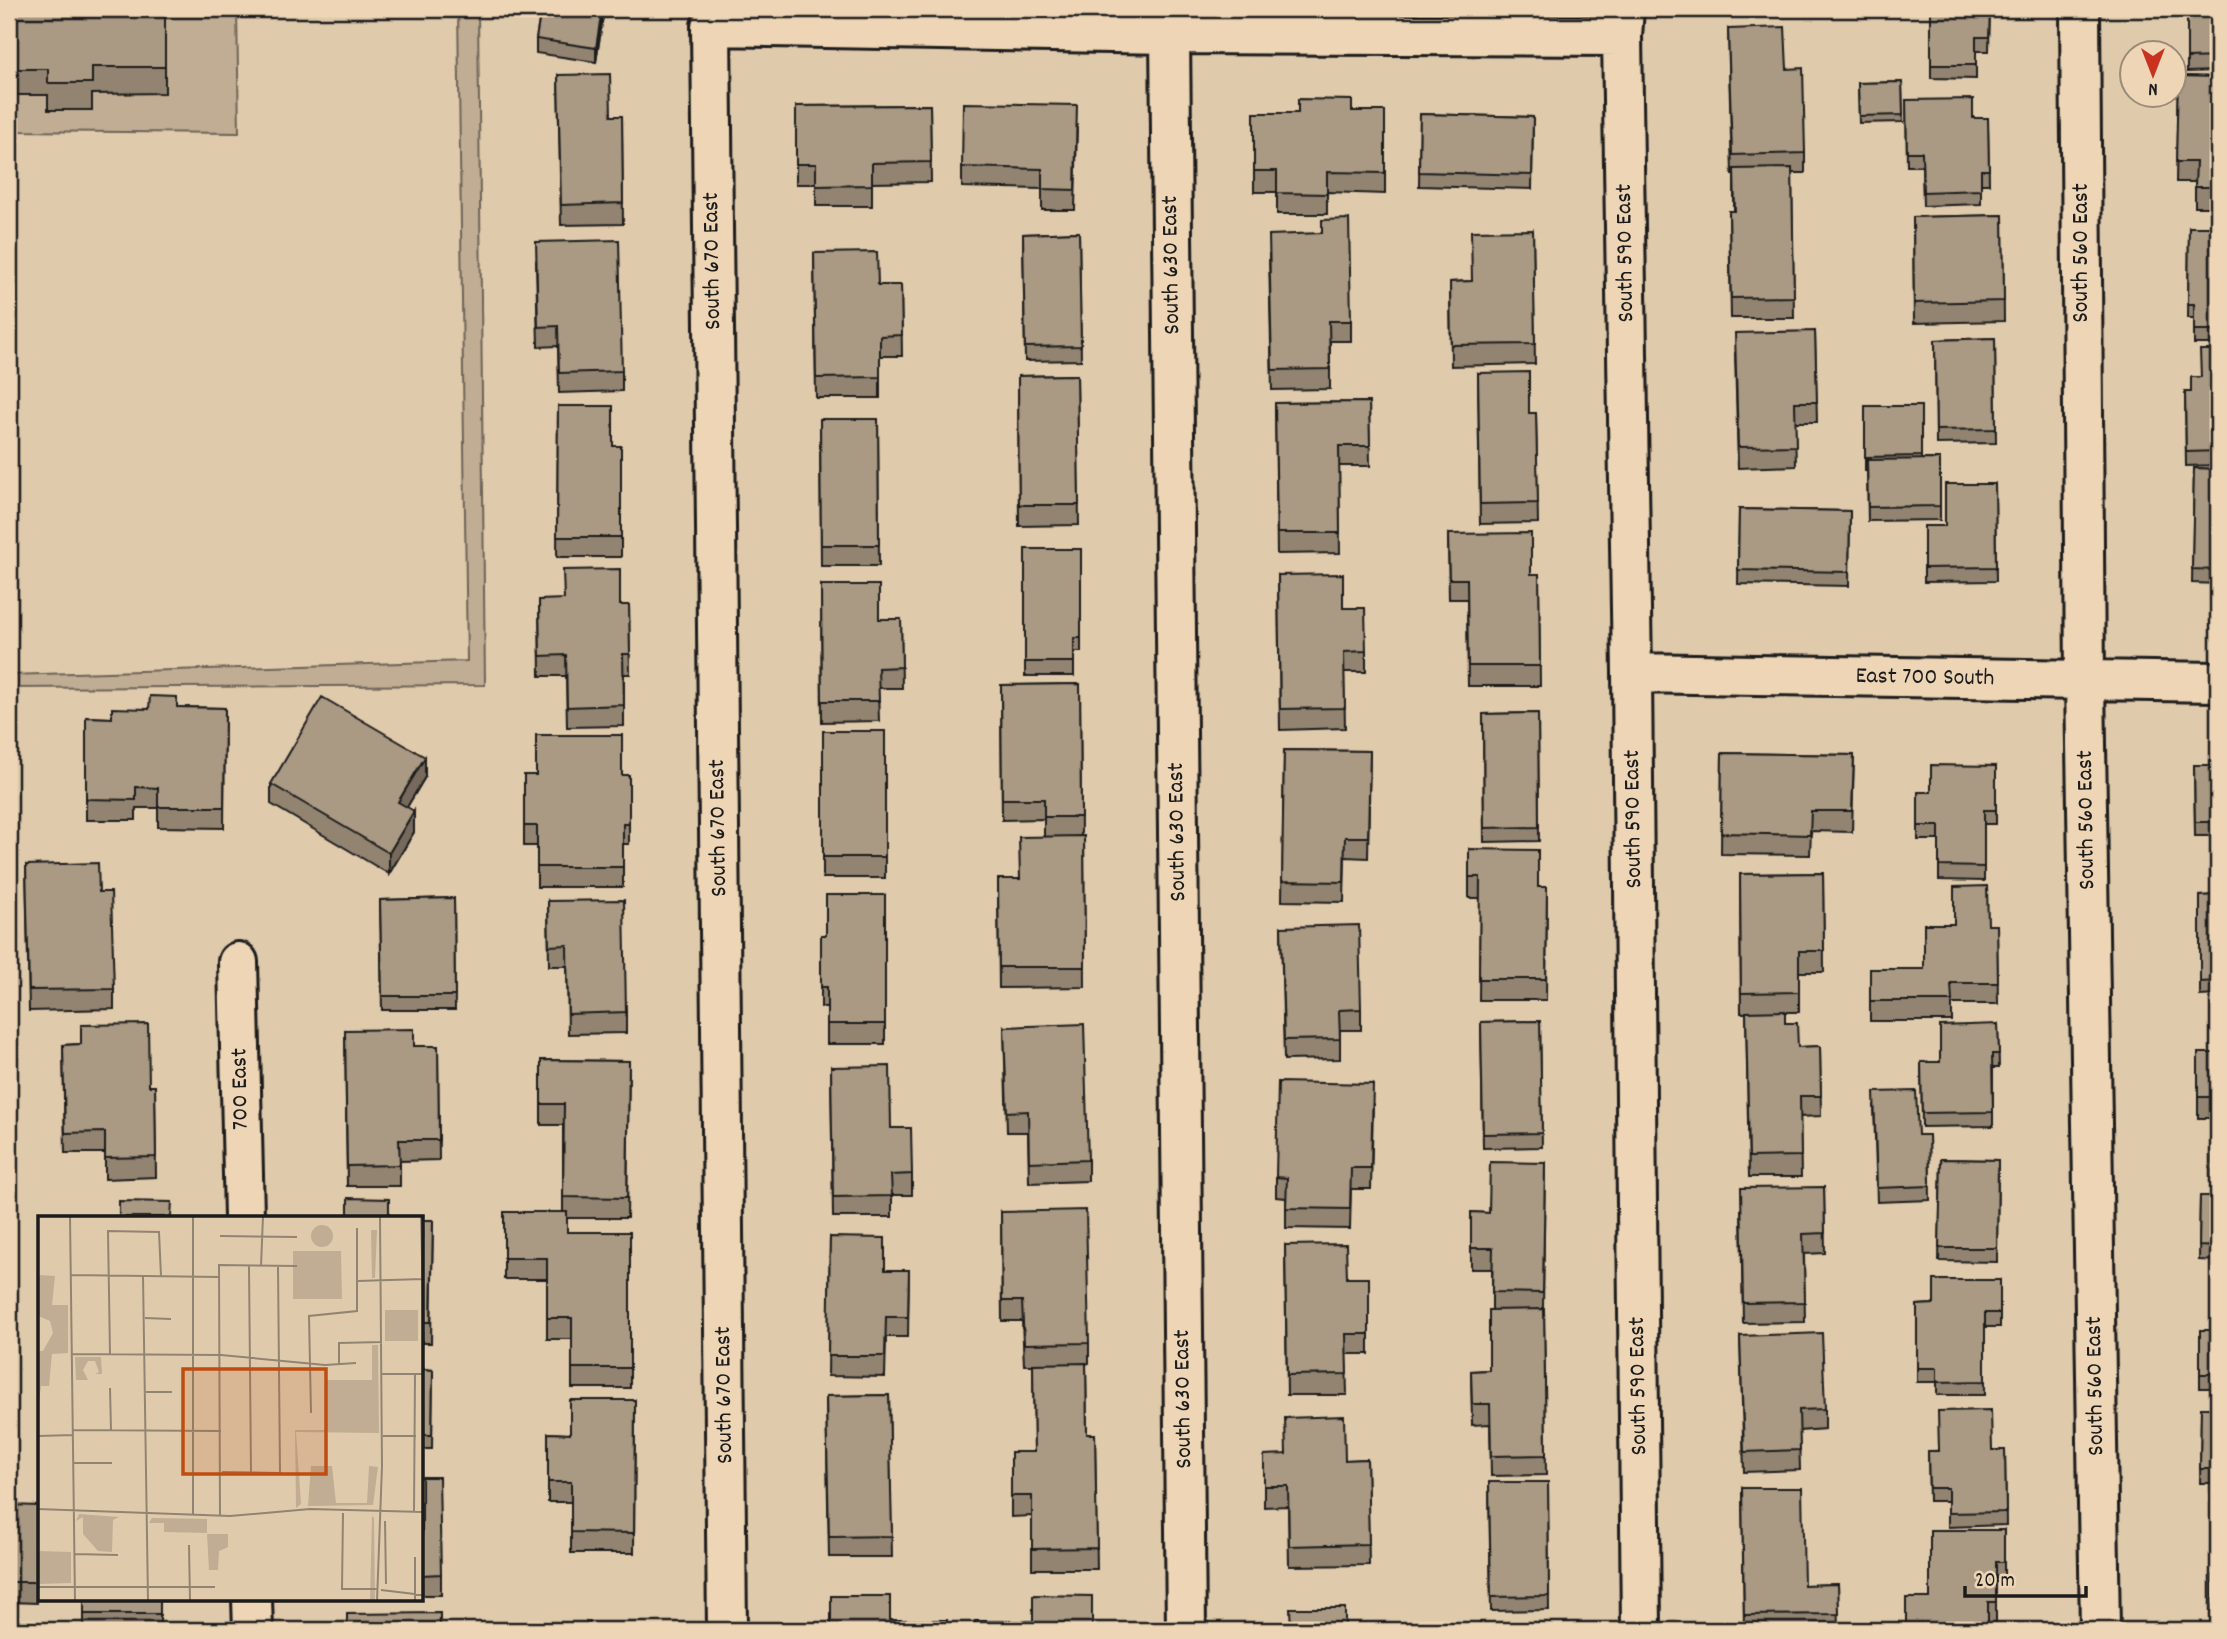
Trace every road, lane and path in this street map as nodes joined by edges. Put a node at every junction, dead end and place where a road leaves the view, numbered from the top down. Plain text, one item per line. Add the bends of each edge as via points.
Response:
1 (2080, 9) edge
2 (1623, 23) edge
3 (1170, 34) junction
4 (1632, 673) junction
5 (2085, 681) junction
6 (2218, 682) edge
7 (238, 961) dead end
8 (244, 1216) edge
9 (253, 1600) edge
10 (253, 1630) edge
11 (727, 1630) edge
12 (1186, 1630) edge
13 (1641, 1630) edge
14 (2100, 1630) edge

1 - 5 street, South 560 East
2 - 3 street
2 - 4 street, South 590 East
3 - 11 street, South 670 East via 711,26
3 - 12 street, South 630 East
4 - 5 street, East 700 South
4 - 13 street, South 590 East
5 - 6 street, East 700 South
5 - 14 street, South 560 East
7 - 8 street, 700 East
9 - 10 street

